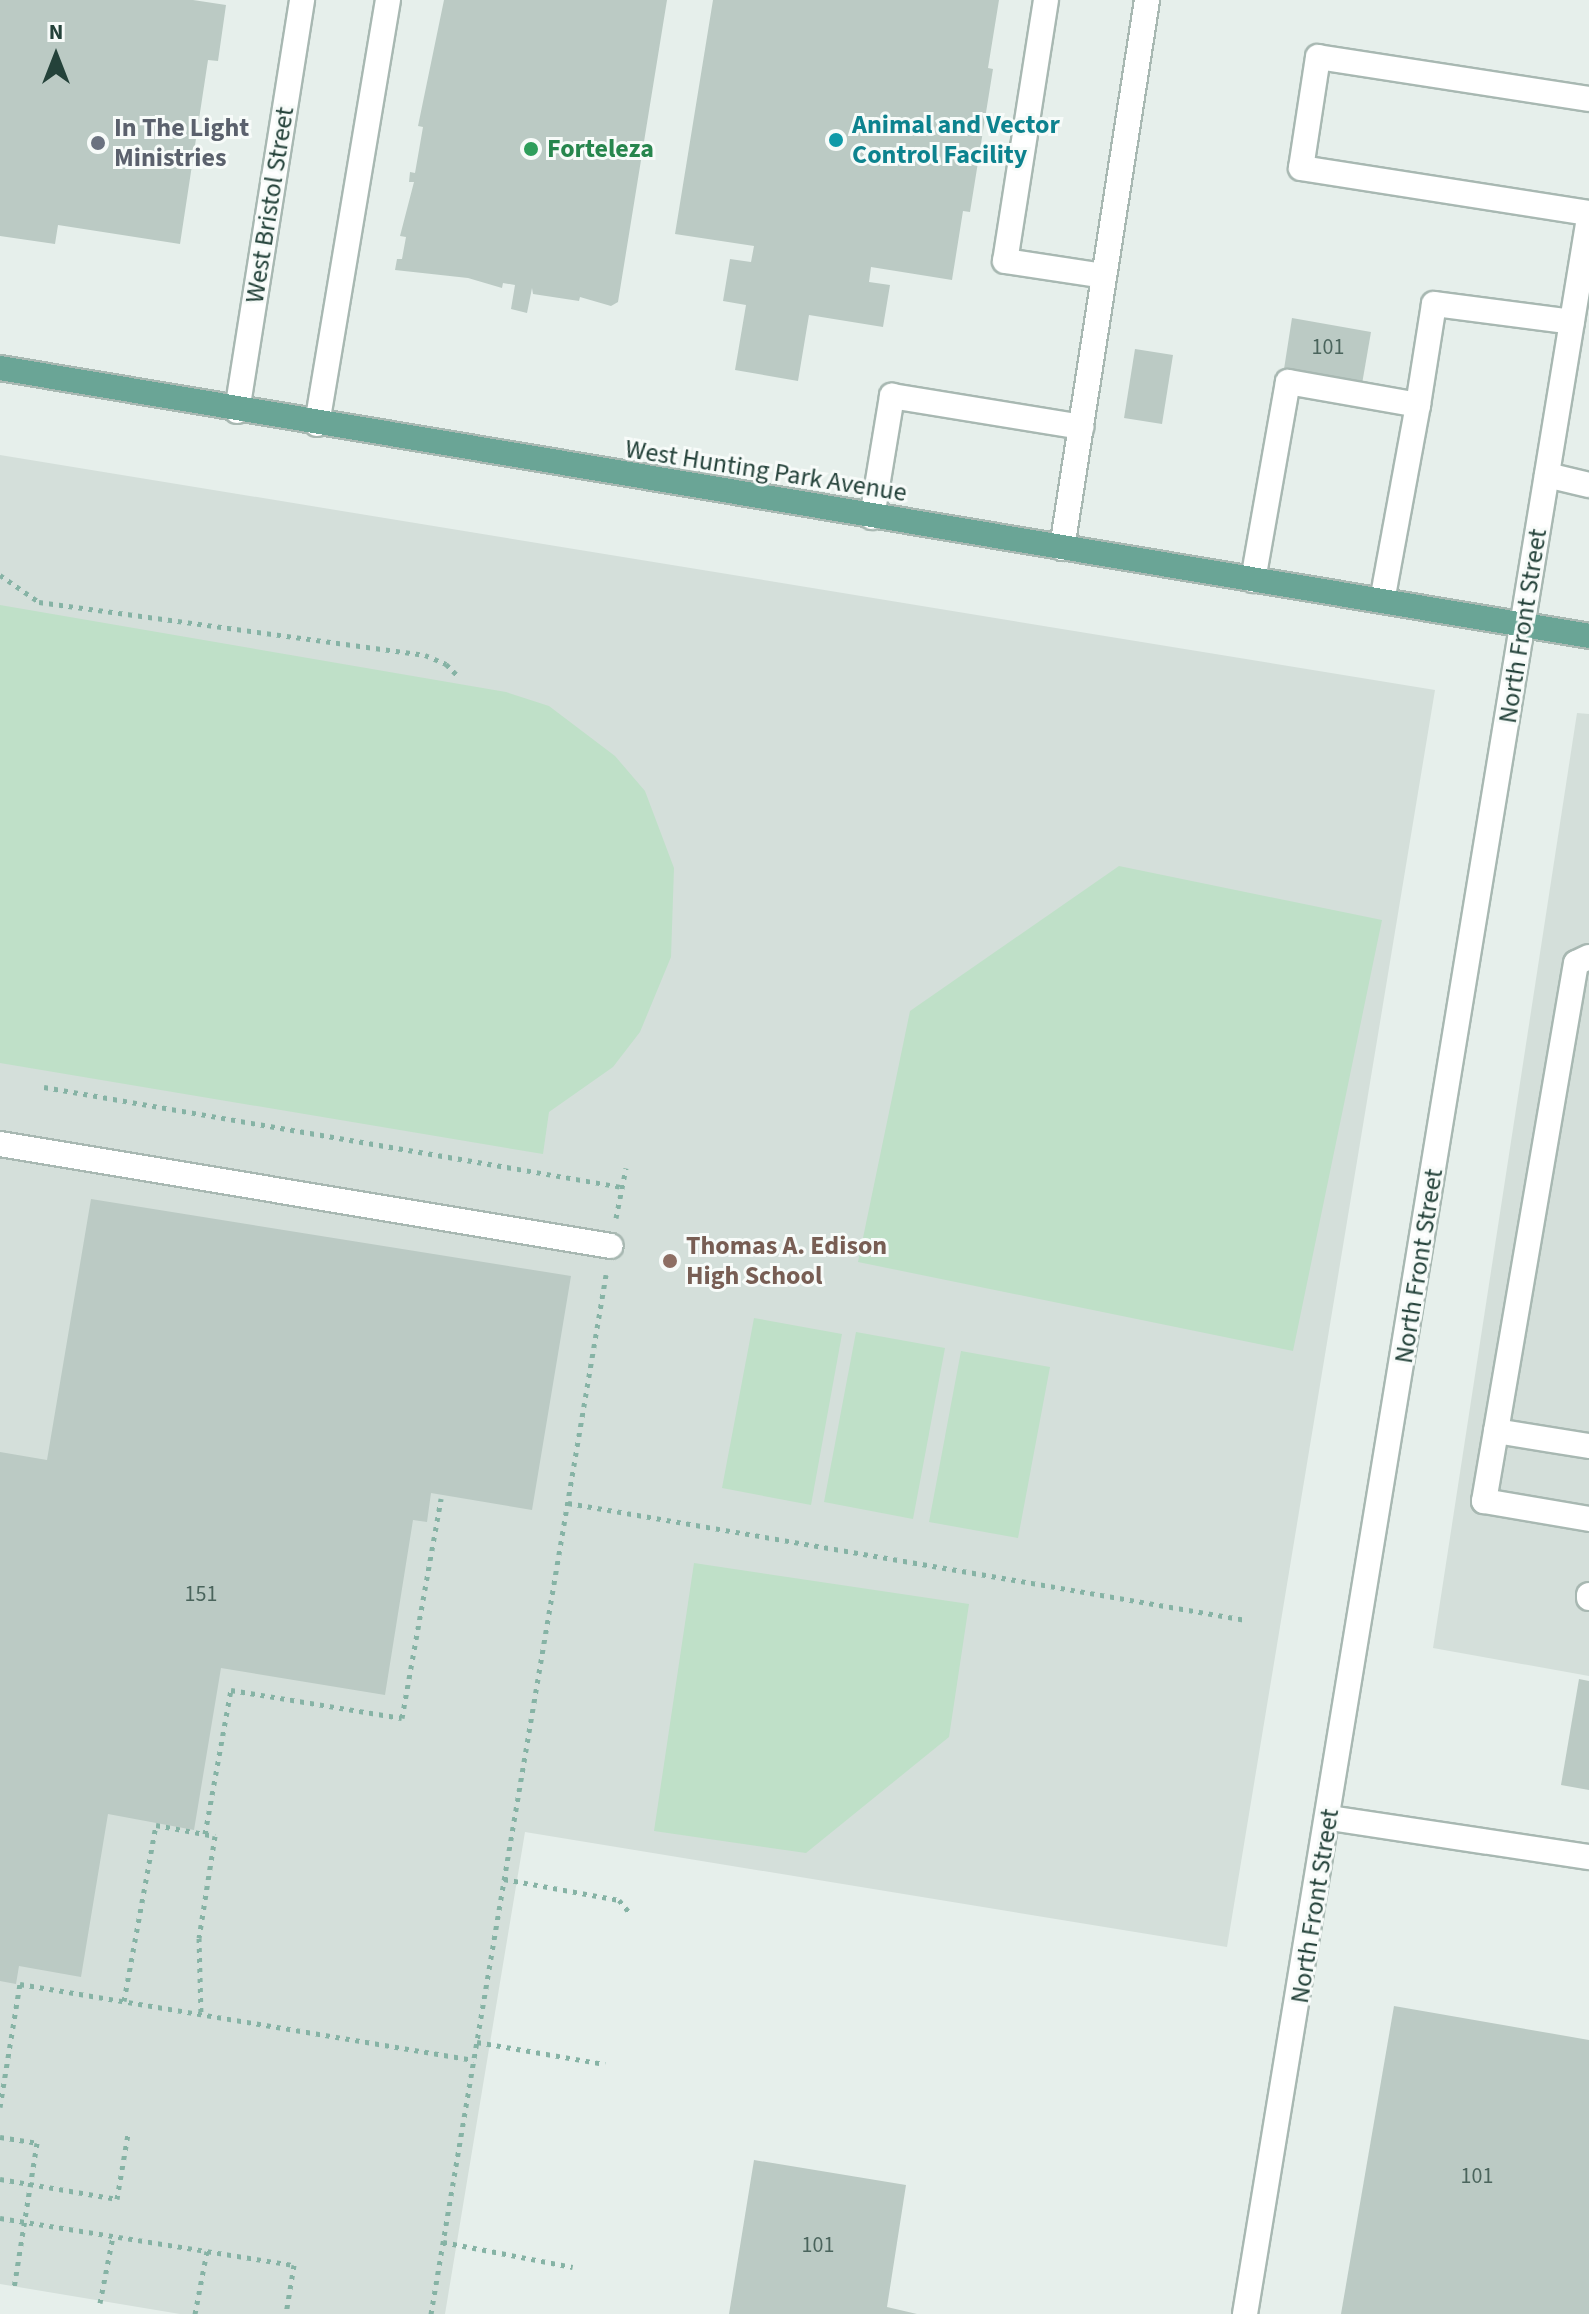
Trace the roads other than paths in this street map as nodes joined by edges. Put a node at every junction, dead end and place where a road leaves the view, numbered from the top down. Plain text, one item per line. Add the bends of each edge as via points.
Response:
1 (302, 0) edge
2 (388, 0) edge
3 (1046, 0) edge
4 (1147, 0) edge
5 (1589, 99) edge
6 (1588, 226) edge
7 (1104, 276) junction
8 (1572, 322) junction
9 (0, 368) edge
10 (1418, 405) junction
11 (237, 411) junction
12 (317, 424) junction
13 (1081, 427) junction
14 (1547, 475) junction
15 (1589, 485) edge
16 (872, 517) junction
17 (1062, 548) junction
18 (1253, 580) junction
19 (1382, 601) junction
20 (1523, 625) junction
21 (1589, 636) edge
22 (1589, 957) edge
23 (0, 1144) edge
24 (611, 1246) road end
25 (1496, 1431) junction
26 (1589, 1446) edge
27 (1589, 1519) edge
28 (1330, 1818) junction
29 (1589, 1857) edge
30 (1245, 2314) edge

1 - 11 street, West Bristol Street
2 - 12 street
3 - 7 street via 1005,261
4 - 7 street
5 - 6 street via 1318,57 1301,168
6 - 8 street, North Front Street
7 - 13 street
8 - 10 street via 1434,304
8 - 14 street, North Front Street
9 - 11 main road, West Hunting Park Avenue
10 - 18 street via 1288,382
10 - 19 street
11 - 12 main road, West Hunting Park Avenue
12 - 16 main road, West Hunting Park Avenue
13 - 16 street via 892,396
13 - 17 street
14 - 15 street
14 - 20 street, North Front Street
16 - 17 main road, West Hunting Park Avenue
17 - 18 main road, West Hunting Park Avenue
18 - 19 main road, West Hunting Park Avenue
19 - 20 main road, West Hunting Park Avenue
20 - 21 main road, West Hunting Park Avenue
20 - 28 street, North Front Street
22 - 25 street via 1576,963
23 - 24 street
25 - 26 street
25 - 27 street via 1484,1501
28 - 29 street
28 - 30 street, North Front Street

